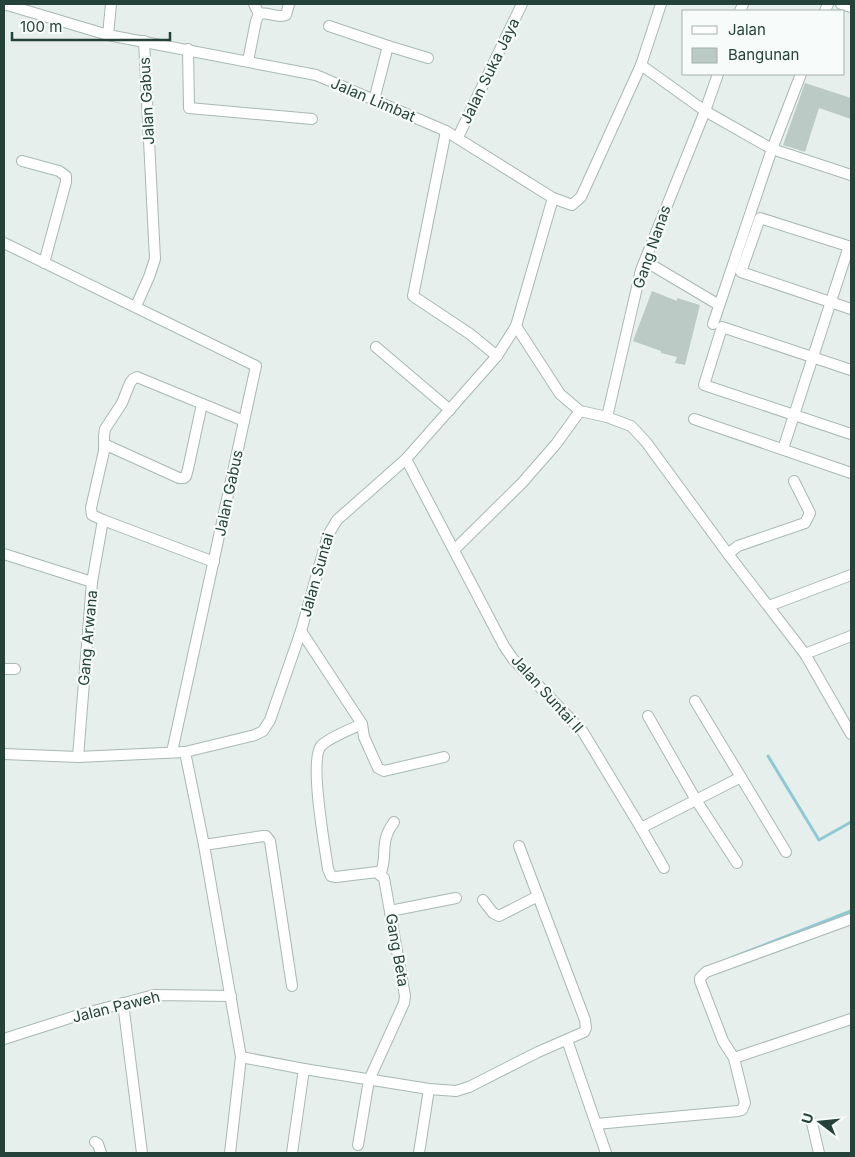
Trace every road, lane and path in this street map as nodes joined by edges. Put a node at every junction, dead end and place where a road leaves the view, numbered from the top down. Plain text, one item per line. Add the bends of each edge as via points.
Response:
1 (4, 4) edge
2 (111, 4) edge
3 (254, 4) edge
4 (289, 4) edge
5 (522, 4) edge
6 (660, 4) edge
7 (841, 4) edge
8 (19, 6) edge
9 (851, 8) edge
10 (259, 14) junction
11 (329, 26) dead end
12 (108, 35) junction
13 (144, 41) junction
14 (388, 46) junction
15 (188, 49) junction
16 (428, 58) dead end
17 (248, 61) junction
18 (640, 65) junction
19 (718, 75) edge
20 (801, 75) edge
21 (374, 100) junction
22 (705, 111) junction
23 (312, 120) dead end
24 (446, 131) junction
25 (458, 138) junction
26 (772, 149) junction
27 (22, 161) dead end
28 (851, 174) edge
29 (553, 198) junction
30 (4, 243) edge
31 (850, 246) edge
32 (645, 261) junction
33 (44, 263) junction
34 (830, 302) junction
35 (720, 305) junction
36 (136, 306) junction
37 (851, 309) edge
38 (713, 324) dead end
39 (516, 326) junction
40 (376, 347) dead end
41 (497, 356) junction
42 (812, 356) junction
43 (851, 370) edge
44 (202, 404) junction
45 (450, 410) junction
46 (580, 411) junction
47 (793, 415) junction
48 (607, 417) junction
49 (694, 418) dead end
50 (244, 421) junction
51 (851, 434) edge
52 (104, 444) junction
53 (783, 449) junction
54 (406, 459) junction
55 (851, 473) edge
56 (794, 481) dead end
57 (103, 520) junction
58 (455, 549) junction
59 (4, 554) edge
60 (728, 554) junction
61 (214, 562) junction
62 (851, 575) edge
63 (92, 582) junction
64 (768, 606) junction
65 (301, 631) junction
66 (851, 636) edge
67 (805, 654) junction
68 (4, 669) edge
69 (16, 669) dead end
70 (695, 701) dead end
71 (648, 716) dead end
72 (362, 724) junction
73 (851, 734) edge
74 (172, 752) junction
75 (185, 752) junction
76 (4, 754) edge
77 (78, 757) junction
78 (444, 757) dead end
79 (741, 777) junction
80 (696, 800) junction
81 (394, 822) dead end
82 (641, 828) junction
83 (204, 845) junction
84 (519, 846) dead end
85 (786, 852) dead end
86 (737, 863) dead end
87 (664, 868) dead end
88 (380, 875) junction
89 (538, 896) junction
90 (456, 898) dead end
91 (483, 900) dead end
92 (390, 911) junction
93 (851, 919) edge
94 (292, 986) dead end
95 (231, 996) junction
96 (123, 1003) junction
97 (851, 1019) edge
98 (4, 1039) edge
99 (567, 1040) junction
100 (240, 1056) junction
101 (734, 1058) junction
102 (304, 1069) junction
103 (369, 1080) junction
104 (429, 1090) junction
105 (812, 1123) dead end
106 (596, 1124) junction
107 (95, 1142) dead end
108 (358, 1145) dead end
109 (101, 1153) edge
110 (142, 1153) edge
111 (230, 1153) edge
112 (292, 1153) edge
113 (419, 1153) edge
114 (606, 1153) edge
115 (819, 1153) edge

1 - 8 street, Jalan Limbat
2 - 12 street
3 - 10 street
4 - 10 street via 286,15 282,17 264,12
5 - 25 street, Jalan Suka Jaya
6 - 18 street
7 - 9 street
8 - 12 street, Jalan Limbat
10 - 17 street
11 - 14 street
12 - 13 street, Jalan Limbat
13 - 15 street, Jalan Limbat
13 - 36 street, Jalan Gabus via 155,258
14 - 16 street
14 - 21 street
15 - 17 street, Jalan Limbat
15 - 23 street via 189,108
17 - 21 street, Jalan Limbat via 316,75
18 - 22 street
18 - 29 street, Jalan Limbat via 581,197 572,205
19 - 22 street, Gang Nanas
20 - 26 street
21 - 24 street, Jalan Limbat
22 - 26 street
22 - 32 street, Gang Nanas
24 - 25 street, Jalan Limbat
24 - 41 street via 413,296
25 - 29 street, Jalan Limbat
26 - 28 street
26 - 35 street
27 - 33 street via 66,176
29 - 39 street, Jalan Suntai
30 - 33 street, Jalan Gabus
31 - 34 street
31 - 34 street via 760,218 741,272
32 - 35 street
32 - 48 street, Gang Nanas
33 - 36 street, Jalan Gabus
34 - 37 street
34 - 42 street
35 - 38 street
36 - 50 street, Jalan Gabus via 256,366
39 - 41 street, Jalan Suntai
39 - 46 street via 560,394
40 - 45 street
41 - 45 street, Jalan Suntai
42 - 43 street
42 - 47 street
42 - 47 street via 722,327 704,385
44 - 50 street
44 - 52 street via 140,378 133,379 105,429
44 - 52 street via 184,478
45 - 54 street, Jalan Suntai
46 - 48 street
46 - 58 street via 522,483
47 - 51 street
47 - 53 street
48 - 60 street via 631,426 639,433
49 - 53 street
50 - 61 street, Jalan Gabus
52 - 57 street via 90,508 92,515
53 - 55 street
54 - 58 street, Jalan Suntai II
54 - 65 street, Jalan Suntai via 332,527
56 - 60 street via 810,513 808,519 738,546
57 - 61 street
57 - 63 street
58 - 82 street, Jalan Suntai II via 504,646 583,732
59 - 63 street, Gang Arwana
60 - 64 street
61 - 74 street, Jalan Gabus
62 - 64 street
63 - 77 street, Gang Arwana
64 - 67 street
65 - 72 street
65 - 75 street, Jalan Suntai via 270,720 263,731
66 - 67 street
67 - 73 street
68 - 69 street
70 - 79 street
71 - 80 street
72 - 78 street via 364,737 381,771
72 - 88 street via 324,744 319,750 319,801 331,876 377,872
74 - 75 street, Jalan Suntai
74 - 77 street, Jalan Suntai
75 - 83 street
76 - 77 street, Jalan Suntai
79 - 80 street
79 - 85 street
80 - 82 street
80 - 86 street
81 - 88 street via 386,835 384,867
82 - 87 street, Jalan Suntai II
83 - 94 street via 263,836 270,841
83 - 95 street
84 - 89 street
88 - 92 street, Gang Beta via 384,878
89 - 91 street via 499,916
89 - 99 street via 585,1020 584,1032
90 - 92 street
92 - 103 street, Gang Beta via 405,996
93 - 101 street via 702,975 700,985 723,1041
95 - 96 street, Jalan Paweh via 154,995
95 - 100 street
96 - 98 street, Jalan Paweh
96 - 110 street
97 - 101 street
99 - 104 street via 470,1087 456,1091
99 - 106 street
100 - 102 street
100 - 111 street
101 - 106 street via 745,1103 742,1110
102 - 103 street
102 - 112 street
103 - 104 street
103 - 108 street, Gang Beta
104 - 113 street
105 - 115 street
106 - 114 street
107 - 109 street

